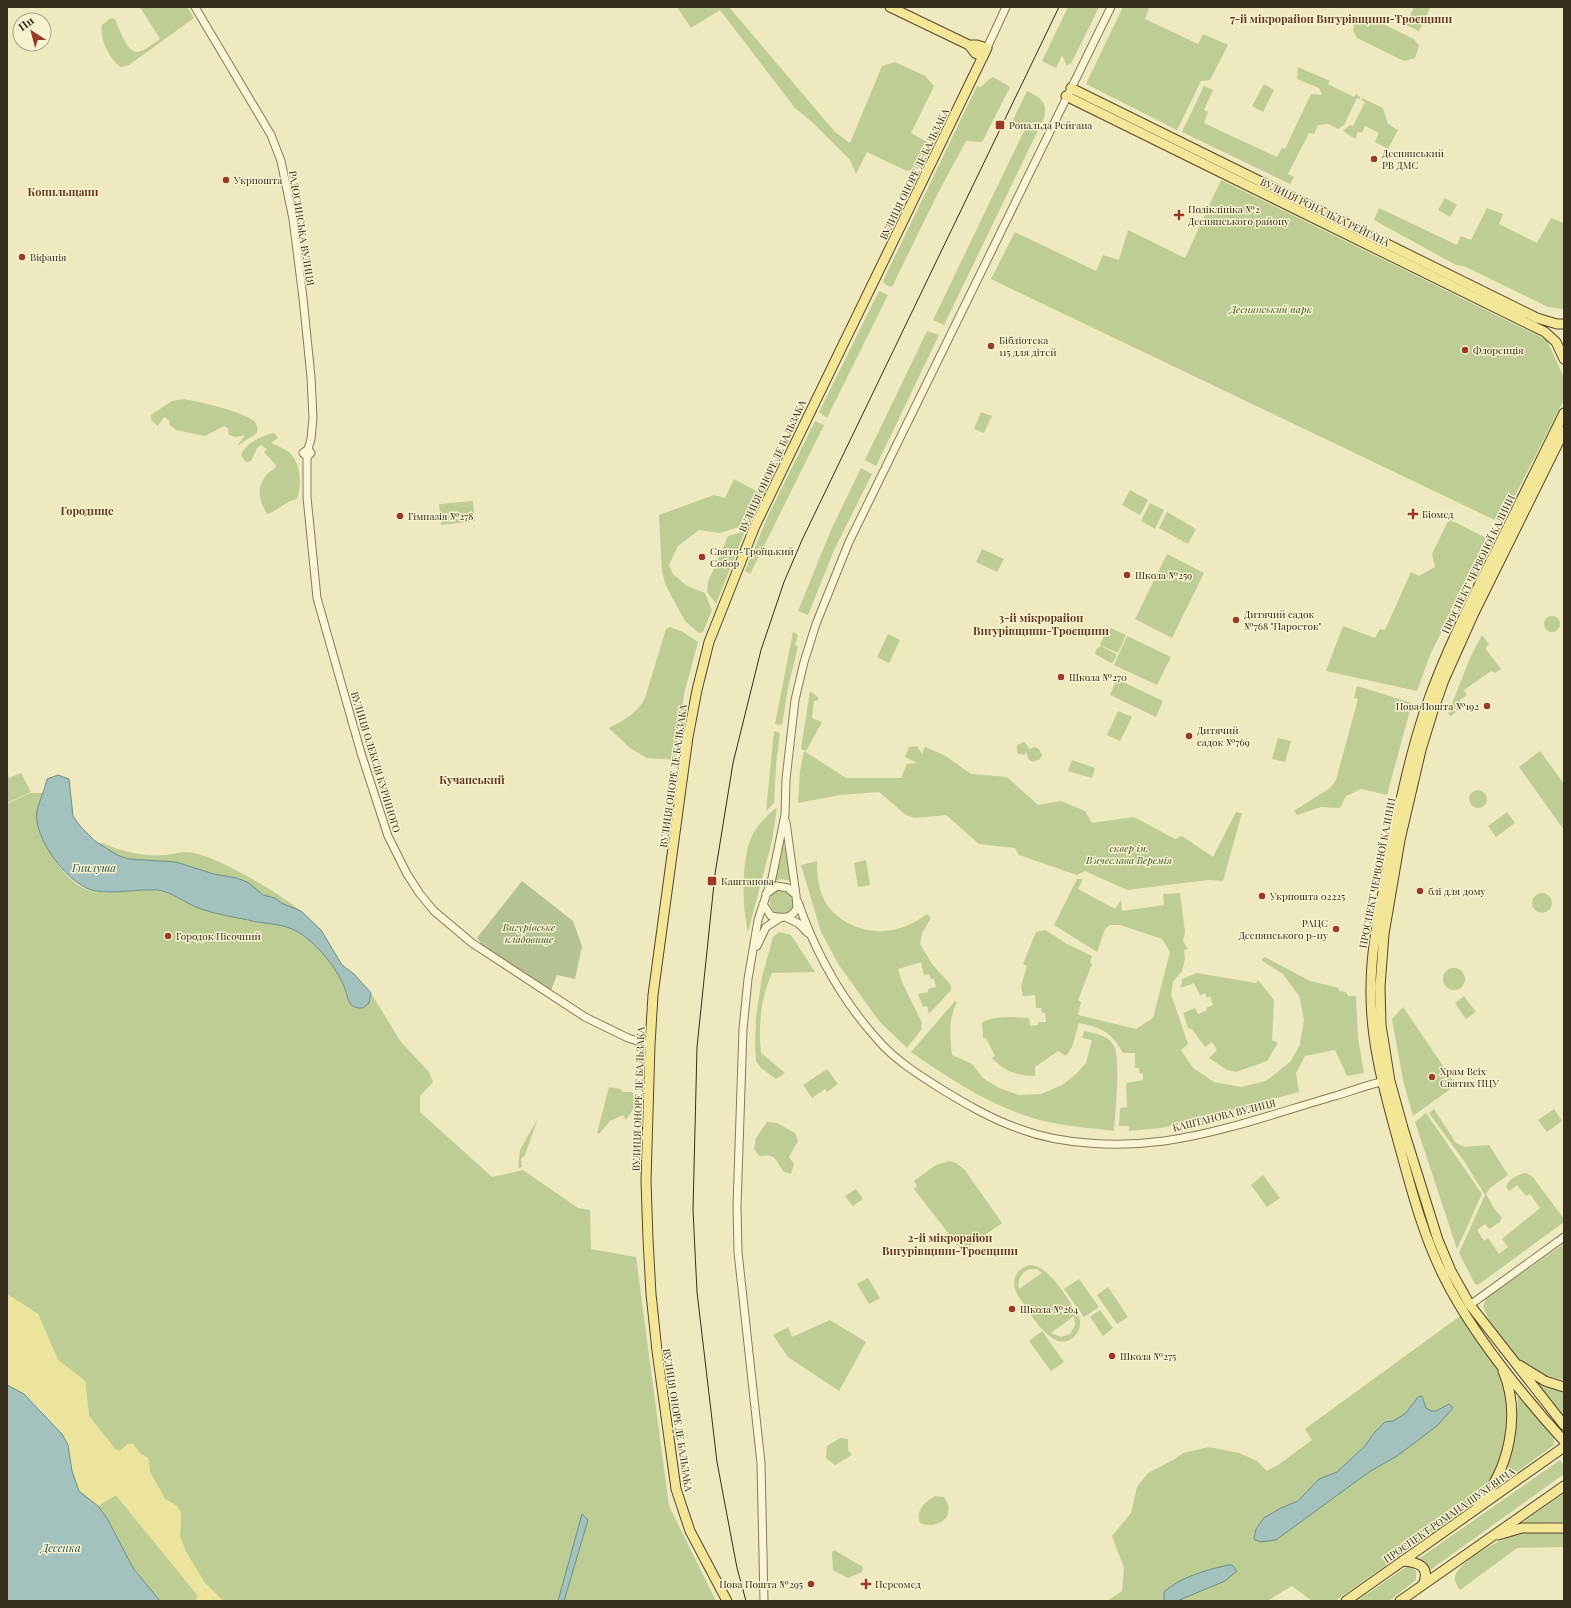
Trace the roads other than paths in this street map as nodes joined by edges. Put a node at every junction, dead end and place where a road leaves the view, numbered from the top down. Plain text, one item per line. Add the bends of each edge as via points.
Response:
1 (196, 7) edge
2 (890, 7) edge
3 (1006, 7) edge
4 (1111, 7) edge
5 (969, 45) junction
6 (987, 48) junction
7 (984, 57) junction
8 (1069, 92) junction
9 (1564, 324) edge
10 (1564, 359) edge
11 (1564, 413) edge
12 (1564, 431) edge
13 (335, 662) joint
14 (785, 815) junction
15 (765, 896) junction
16 (797, 898) junction
17 (763, 904) junction
18 (783, 918) junction
19 (809, 934) junction
20 (752, 960) junction
21 (650, 1044) junction
22 (1386, 1081) junction
23 (1564, 1237) edge
24 (1470, 1305) junction
25 (1509, 1357) junction
26 (1499, 1362) junction
27 (1564, 1387) edge
28 (1564, 1425) edge
29 (1564, 1441) edge
30 (1564, 1447) edge
31 (1564, 1486) edge
32 (1468, 1515) junction
33 (1564, 1528) edge
34 (1487, 1539) junction
35 (1402, 1561) junction
36 (1422, 1585) junction
37 (727, 1601) edge
38 (764, 1601) edge
39 (1346, 1601) edge
40 (1400, 1601) edge

1 - 13 street, РАДОСИНСЬКА ВУЛИЦЯ via 271,135 281,161 293,219 311,377 313,418 307,453 307,497 317,598
2 - 5 main road
3 - 6 street, ВУЛИЦЯ ОНОРЕ ДЕ БАЛЬЗАКА
4 - 8 street
5 - 6 main road
5 - 7 main road via 975,53
6 - 7 main road, ВУЛИЦЯ ОНОРЕ ДЕ БАЛЬЗАКА
7 - 21 main road, ВУЛИЦЯ ОНОРЕ ДЕ БАЛЬЗАКА via 755,526 709,642 688,737 655,980
8 - 9 main road, ВУЛИЦЯ РОНАЛЬДА РЕЙГАНА via 1537,318
8 - 10 main road, ВУЛИЦЯ РОНАЛЬДА РЕЙГАНА via 1545,332 1556,342
8 - 14 street via 849,542 820,610 795,700 786,779
11 - 22 main road, ПРОСПЕКТ ЧЕРВОНОЇ КАЛИНИ via 1469,605 1437,677 1413,748 1373,948 1370,987 1372,1027 1375,1049
12 - 22 main road, ПРОСПЕКТ ЧЕРВОНОЇ КАЛИНИ via 1474,613 1450,667 1421,750 1400,840 1382,953 1380,1025
13 - 21 street, ВУЛИЦЯ ОЛЕКСІЯ КУРІННОГО via 388,836 420,894 434,911 458,933 584,1017 628,1038
14 - 15 street via 772,878
14 - 16 street
15 - 16 street via 772,889 782,886 788,888
15 - 17 street
16 - 18 street via 795,912
16 - 19 street, КАШТАНОВА ВУЛИЦЯ
17 - 18 street via 771,916
17 - 20 street
18 - 19 street, КАШТАНОВА ВУЛИЦЯ via 798,923
18 - 20 street via 769,924 762,932
19 - 22 street, КАШТАНОВА ВУЛИЦЯ via 853,1010 878,1041 899,1061 945,1092 1020,1130 1068,1140 1116,1144 1165,1141 1237,1124
20 - 38 street via 743,1029 737,1206 744,1317 761,1463
21 - 37 main road, ВУЛИЦЯ ОНОРЕ ДЕ БАЛЬЗАКА via 646,1181 651,1294 676,1489 690,1531
22 - 24 main road, ПРОСПЕКТ ЧЕРВОНОЇ КАЛИНИ via 1438,1240 1451,1271
22 - 26 main road, ПРОСПЕКТ ЧЕРВОНОЇ КАЛИНИ via 1409,1180 1430,1246 1456,1299
23 - 24 street
24 - 25 main road, ПРОСПЕКТ ЧЕРВОНОЇ КАЛИНИ
25 - 27 main road via 1536,1376
25 - 28 main road, ПРОСПЕКТ ЧЕРВОНОЇ КАЛИНИ
26 - 29 main road, ПРОСПЕКТ ЧЕРВОНОЇ КАЛИНИ
26 - 32 main road via 1512,1403 1509,1442 1496,1478 1482,1500
30 - 32 main road, ПРОСПЕКТ РОМАНА ШУХЕВИЧА
31 - 34 main road
32 - 35 main road, ПРОСПЕКТ РОМАНА ШУХЕВИЧА
33 - 34 main road via 1522,1528
34 - 36 main road
35 - 36 main road via 1417,1563 1423,1568 1425,1576
35 - 39 main road, ПРОСПЕКТ РОМАНА ШУХЕВИЧА
36 - 40 main road

